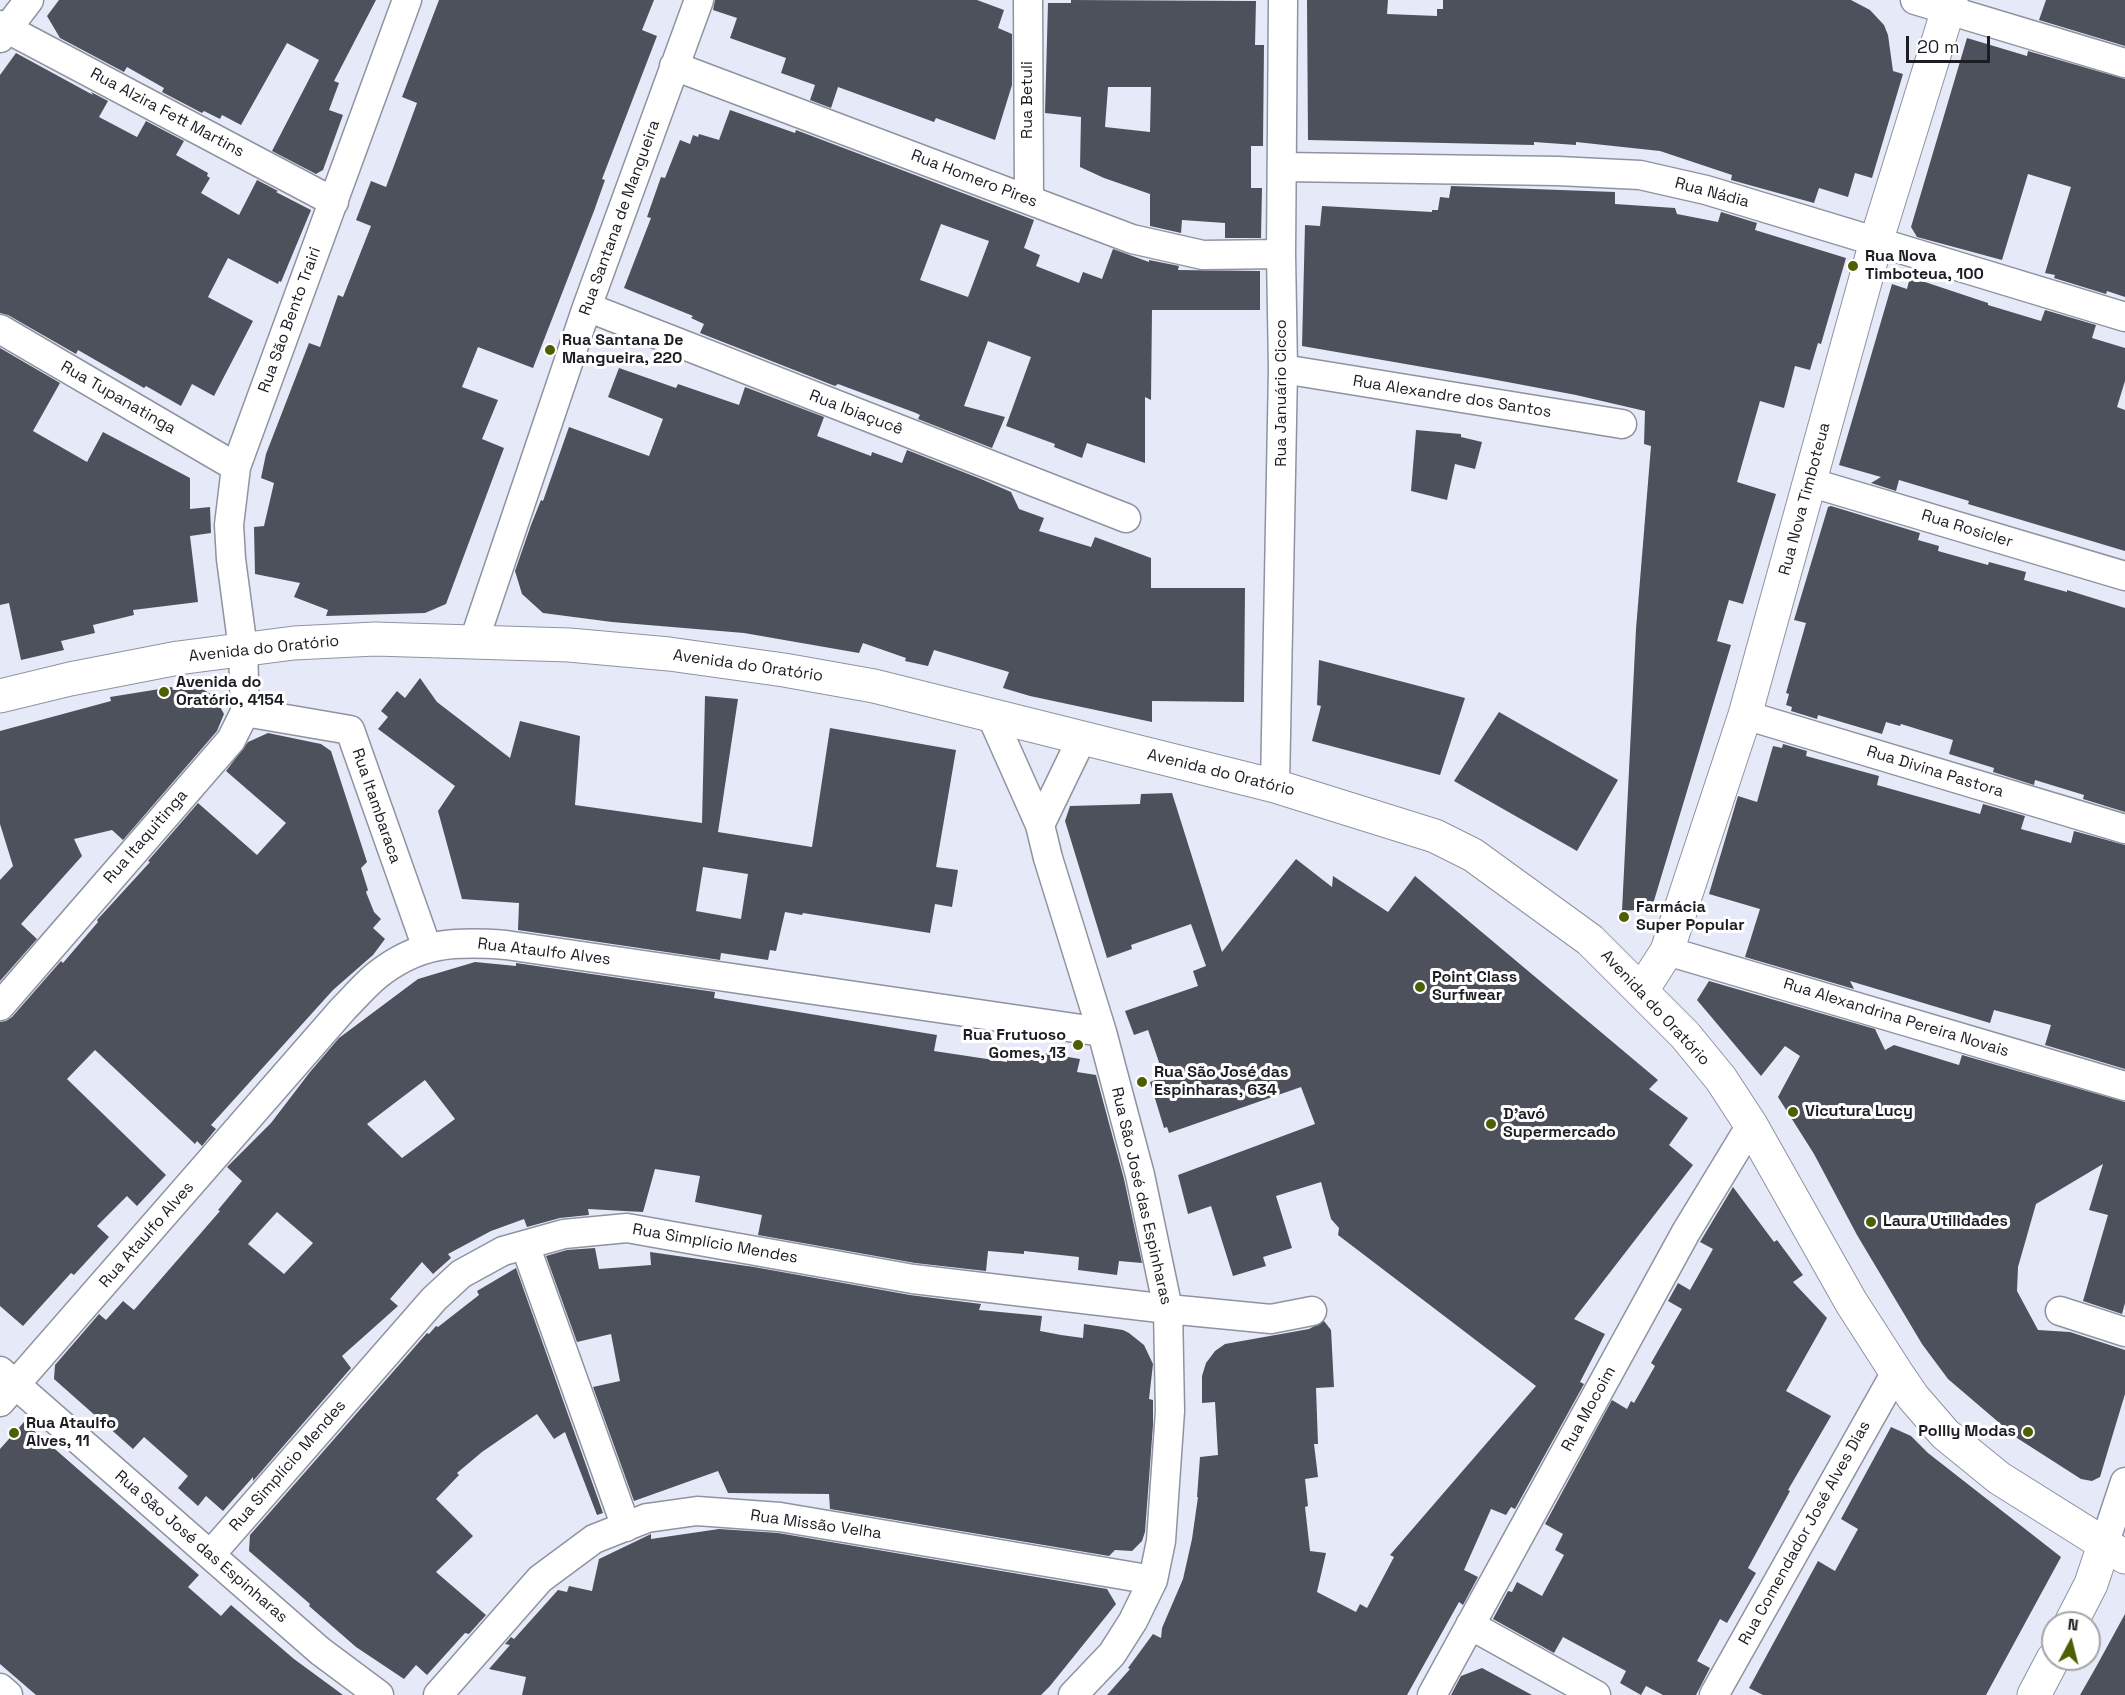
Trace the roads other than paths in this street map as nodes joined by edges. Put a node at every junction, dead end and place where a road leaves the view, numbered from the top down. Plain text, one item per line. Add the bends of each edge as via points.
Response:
1 (29, 0) edge
2 (407, 0) edge
3 (699, 0) edge
4 (1028, 0) edge
5 (1283, 0) edge
6 (1915, 0) edge
7 (1949, 5) edge
8 (2, 31) edge
9 (2125, 63) edge
10 (675, 66) junction
11 (1283, 167) junction
12 (1029, 199) junction
13 (334, 202) junction
14 (1876, 242) junction
15 (1281, 254) junction
16 (587, 307) junction
17 (2125, 317) edge
18 (0, 329) edge
19 (1283, 369) junction
20 (1622, 424) dead end
21 (236, 467) junction
22 (1809, 482) junction
23 (1126, 518) dead end
24 (2125, 576) edge
25 (474, 641) junction
26 (243, 649) junction
27 (0, 696) edge
28 (245, 712) junction
29 (991, 715) junction
30 (1745, 715) junction
31 (1082, 738) junction
32 (1275, 786) junction
33 (1040, 825) junction
34 (2125, 829) edge
35 (427, 948) junction
36 (1667, 951) junction
37 (1642, 990) junction
38 (0, 1006) edge
39 (1102, 1032) junction
40 (2125, 1086) edge
41 (1751, 1125) junction
42 (525, 1245) junction
43 (1168, 1309) junction
44 (1312, 1311) dead end
45 (2061, 1311) dead end
46 (2125, 1332) edge
47 (1896, 1372) junction
48 (5, 1386) edge
49 (2125, 1482) edge
50 (626, 1527) junction
51 (2114, 1551) edge
52 (211, 1554) junction
53 (1152, 1580) junction
54 (2077, 1611) edge
55 (1470, 1625) junction
56 (2047, 1671) edge
57 (0, 1688) edge
58 (8, 1695) edge
59 (379, 1695) edge
60 (438, 1695) edge
61 (1073, 1695) edge
62 (1432, 1695) edge
63 (1596, 1695) edge
64 (1714, 1695) edge
65 (2034, 1695) edge

1 - 8 street
2 - 13 street, Rua São Bento Trairi
3 - 10 street, Rua Santana de Mangueira
4 - 12 street, Rua Betuli
5 - 11 street, Rua Januário Cicco
6 - 7 street
7 - 9 street
7 - 14 main road, Rua Nova Timboteua
8 - 13 street, Rua Alzira Fett Martins
10 - 12 street, Rua Homero Pires
10 - 16 street, Rua Santana de Mangueira
11 - 14 street, Rua Nádia via 1483,169 1640,176 1706,190
11 - 15 street, Rua Januário Cicco
12 - 15 street, Rua Homero Pires via 1132,238 1203,255
13 - 21 street, Rua São Bento Trairi
14 - 17 street, Rua Nádia
14 - 22 main road, Rua Nova Timboteua
15 - 19 street, Rua Januário Cicco
16 - 23 street, Rua Ibiaçucê
16 - 25 street, Rua Santana de Mangueira
18 - 21 street, Rua Tupanatinga
19 - 20 street, Rua Alexandre dos Santos
19 - 32 street, Rua Januário Cicco
21 - 26 street, Rua São Bento Trairi via 229,525
22 - 24 street, Rua Rosicler
22 - 30 main road, Rua Nova Timboteua
25 - 26 main road, Avenida do Oratório via 375,639
25 - 29 main road, Avenida do Oratório via 669,654 784,670 874,686
26 - 27 main road, Avenida do Oratório via 136,666
26 - 28 street, Rua Itaquitinga
28 - 35 street, Rua Itambaraca via 350,730
28 - 38 street, Rua Itaquitinga via 231,740
29 - 31 main road, Avenida do Oratório
29 - 33 street, Rua São José das Espinharas
30 - 34 street, Rua Divina Pastora
30 - 36 main road, Rua Nova Timboteua
31 - 32 main road, Avenida do Oratório
31 - 33 street
32 - 37 main road, Avenida do Oratório via 1425,832 1473,855 1590,940
33 - 39 street, Rua São José das Espinharas
35 - 39 street, Rua Ataulfo Alves via 471,942 506,945
35 - 48 street, Rua Ataulfo Alves via 375,977 343,1009
36 - 37 main road, Rua Nova Timboteua
36 - 40 street, Rua Alexandrina Pereira Novais
37 - 41 main road, Avenida do Oratório via 1720,1079
39 - 43 street, Rua São José das Espinharas via 1140,1175
41 - 47 main road, Avenida do Oratório via 1851,1302
41 - 55 street, Rua Mocoim via 1686,1232
42 - 43 street, Rua Simplício Mendes via 564,1234 627,1228 913,1279
42 - 50 street
42 - 52 street, Rua Simplício Mendes via 503,1251 461,1274 434,1299
43 - 44 street, Rua Simplício Mendes via 1270,1319
43 - 53 street, Rua São José das Espinharas via 1170,1421 1161,1541
45 - 46 street
47 - 51 main road, Avenida do Oratório via 1945,1434 1999,1478
47 - 64 street, Rua Comendador José Alves Dias
48 - 52 street, Rua São José das Espinharas
49 - 51 street
50 - 53 street, Rua Missão Velha via 647,1518 696,1511 780,1517
50 - 60 street, Rua Missão Velha via 594,1539 540,1579
51 - 54 main road
52 - 59 street, Rua São José das Espinharas via 320,1651
53 - 61 street, Rua São José das Espinharas via 1112,1654
55 - 62 street, Rua Mocoim
55 - 63 street
56 - 65 main road
57 - 58 street

